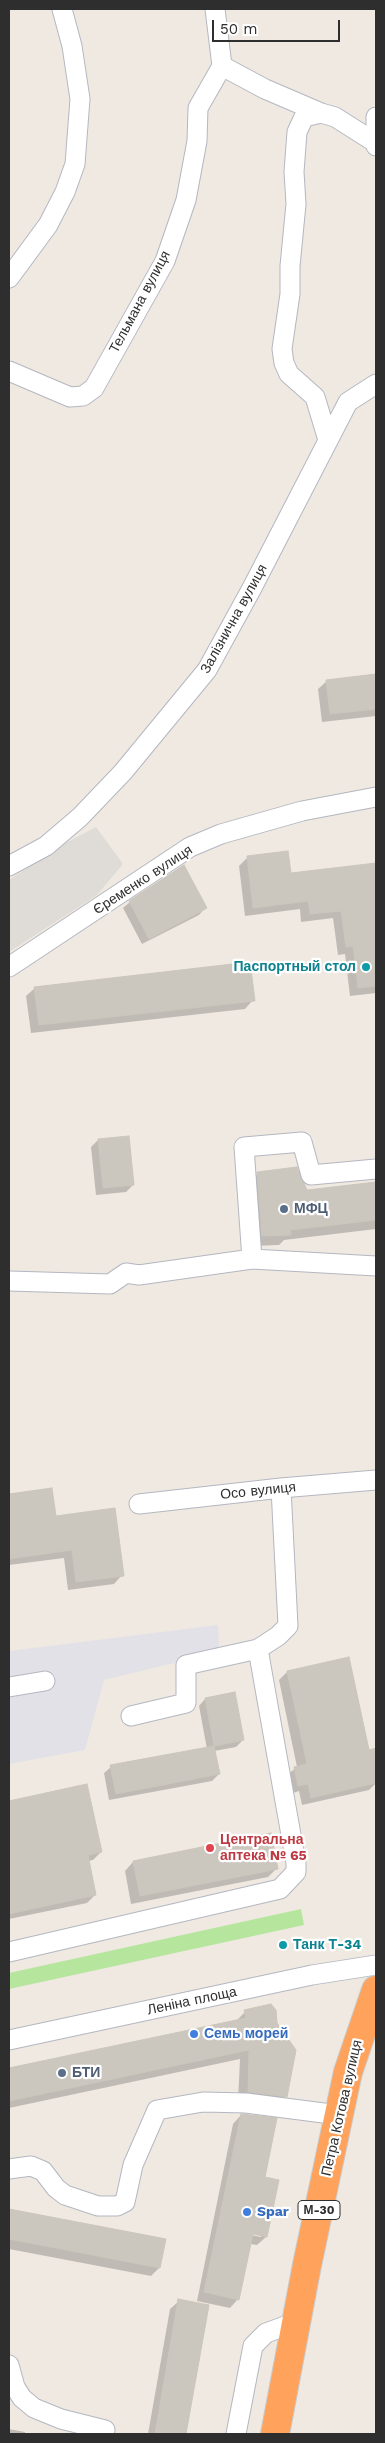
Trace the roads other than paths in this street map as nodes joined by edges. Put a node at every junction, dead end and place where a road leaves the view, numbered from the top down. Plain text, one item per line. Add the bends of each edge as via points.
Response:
1 (62, 9) edge
2 (215, 9) edge
3 (222, 66) junction
4 (321, 113) junction
5 (376, 117) edge
6 (376, 144) edge
7 (9, 278) edge
8 (9, 371) edge
9 (376, 384) edge
10 (328, 440) junction
11 (376, 797) edge
12 (9, 866) edge
13 (9, 967) edge
14 (376, 1169) edge
15 (252, 1258) junction
16 (376, 1266) edge
17 (9, 1281) edge
18 (376, 1480) edge
19 (281, 1488) junction
20 (139, 1504) dead end
21 (258, 1649) junction
22 (45, 1681) dead end
23 (9, 1687) edge
24 (130, 1716) dead end
25 (9, 1952) edge
26 (376, 1965) edge
27 (376, 1990) edge
28 (9, 2040) edge
29 (339, 2116) junction
30 (9, 2170) edge
31 (296, 2322) junction
32 (9, 2365) edge
33 (105, 2430) dead end
34 (236, 2434) edge
35 (275, 2434) edge

1 - 7 street via 72,46 80,99 76,164 48,225
2 - 3 street
3 - 4 street
3 - 8 street, Тельмана вулиця via 198,108 197,141 186,200 165,261 94,388 83,396 70,397
4 - 6 street via 335,117
4 - 10 street via 304,117 297,132 290,294 282,349 289,374 315,397
5 - 6 street
9 - 10 street, Залізнична вулиця via 348,402
10 - 12 street, Залізнична вулиця via 207,670 123,772 80,817 46,846
11 - 13 street, Єременко вулиця via 302,811 221,834 190,847
14 - 15 street via 312,1175 302,1142 244,1147
15 - 16 street
15 - 17 street via 139,1275 126,1273 110,1284
18 - 19 street, Осо вулиця
19 - 20 street, Осо вулиця
19 - 21 street via 288,1626
21 - 24 street via 186,1665 186,1703
21 - 25 street via 296,1872 280,1889
22 - 23 street
26 - 28 street, Леніна площа via 312,1975
27 - 29 highway, Петра Котова вулиця / М-30 via 354,2049
29 - 30 street via 246,2103 204,2102 157,2110 133,2165 125,2202 117,2206 98,2206 66,2195 43,2171 31,2166
29 - 31 highway, Петра Котова вулиця / М-30
31 - 34 street via 266,2333 253,2346
31 - 35 highway, Петра Котова вулиця / М-30
32 - 33 street via 15,2387 34,2408 61,2419

